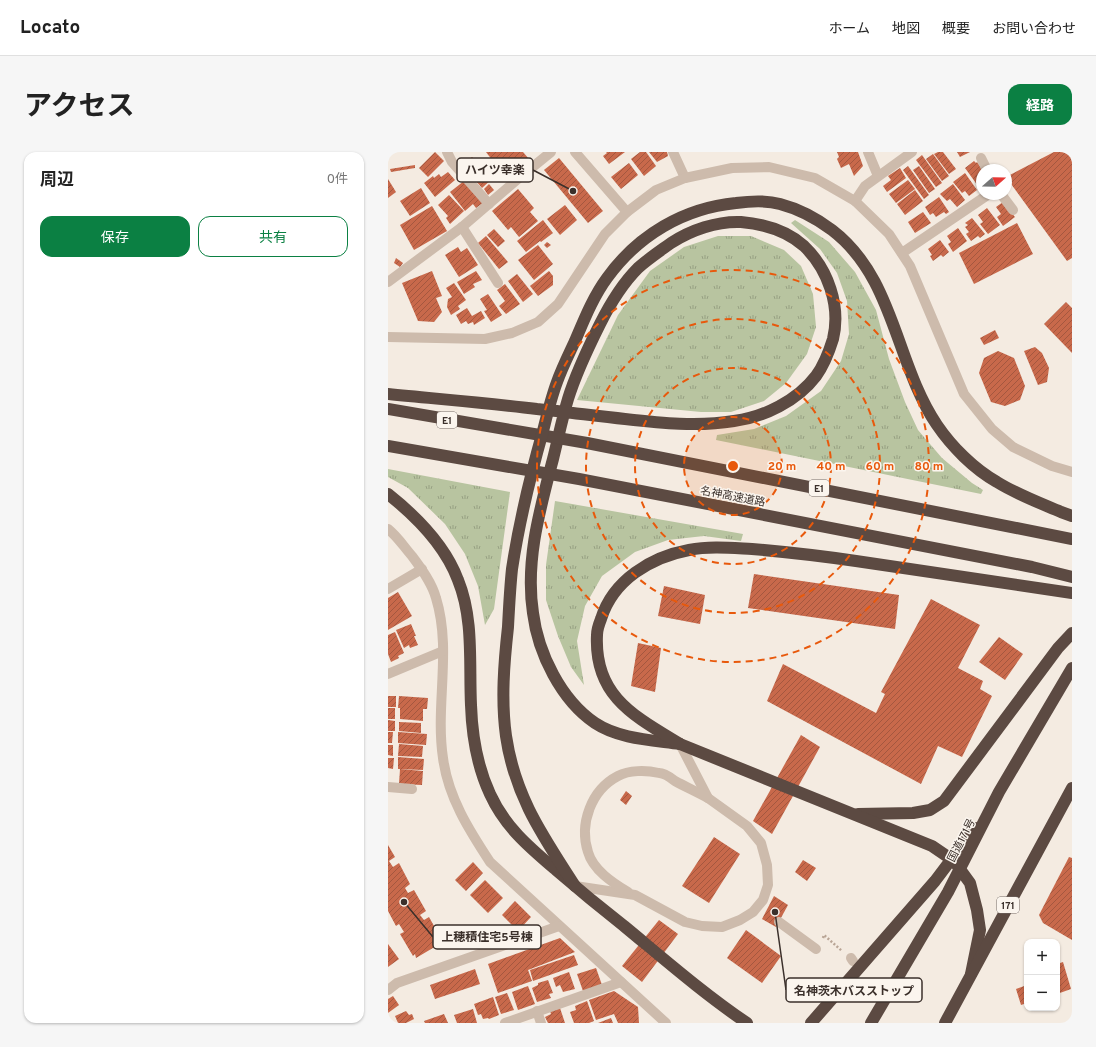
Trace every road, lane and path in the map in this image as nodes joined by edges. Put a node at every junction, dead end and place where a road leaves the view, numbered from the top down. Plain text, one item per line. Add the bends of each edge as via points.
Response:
1 (447, 152) edge
2 (551, 152) edge
3 (575, 152) edge
4 (673, 152) edge
5 (868, 152) edge
6 (912, 152) edge
7 (981, 158) dead end
8 (984, 164) edge
9 (878, 176) junction
10 (685, 178) junction
11 (980, 200) edge
12 (1006, 200) edge
13 (855, 201) junction
14 (489, 204) junction
15 (1013, 210) dead end
16 (627, 212) junction
17 (462, 227) junction
18 (902, 253) junction
19 (388, 282) edge
20 (498, 283) dead end
21 (388, 338) edge
22 (388, 394) edge
23 (388, 410) edge
24 (388, 446) edge
25 (1072, 472) edge
26 (388, 494) edge
27 (1067, 514) edge
28 (388, 529) edge
29 (1072, 539) edge
30 (422, 569) junction
31 (1072, 577) edge
32 (388, 589) edge
33 (1072, 593) edge
34 (1072, 633) edge
35 (443, 651) junction
36 (1072, 668) edge
37 (388, 674) edge
38 (680, 744) junction
39 (388, 787) edge
40 (1072, 788) edge
41 (412, 789) dead end
42 (708, 798) junction
43 (853, 814) junction
44 (968, 846) junction
45 (575, 886) junction
46 (635, 896) junction
47 (779, 922) dead end
48 (559, 926) junction
49 (816, 948) joint
50 (852, 959) dead end
51 (971, 974) junction
52 (621, 982) junction
53 (388, 990) edge
54 (957, 1000) junction
55 (537, 1011) junction
56 (736, 1019) edge
57 (506, 1023) edge
58 (541, 1023) edge
59 (666, 1023) edge
60 (747, 1023) edge
61 (811, 1023) edge
62 (871, 1023) edge
63 (936, 1023) edge
64 (945, 1023) edge

1 - 14 street via 452,162
2 - 14 street
3 - 16 street
4 - 10 street
5 - 9 street
6 - 9 street
7 - 8 street
9 - 13 street via 865,186
10 - 13 street via 732,168 769,167 815,178
10 - 16 street via 656,190
11 - 18 street
12 - 15 street
13 - 18 street via 889,234
14 - 17 street
16 - 21 street via 605,234 558,304 538,322 512,333 485,339
17 - 19 street
17 - 20 street
18 - 25 street via 910,266 964,394 992,429 1013,447 1052,466
22 - 38 highway via 514,406 592,416 686,424 734,422 781,405 800,392 816,377 828,355 834,332 835,307 829,284 818,262 802,244 783,232 761,224 734,222 709,226 682,236 638,268 620,290 586,352 569,397 539,513 532,552 532,612 538,640 548,665 562,687 577,708 596,724 618,734
23 - 29 highway, E1 via 588,443
24 - 31 highway, 名神高速道路 via 579,479 1032,567
26 - 45 highway via 427,530 445,555 458,580 466,609 470,643 473,733 490,794 503,818 521,840
27 - 45 highway via 998,483 954,447 924,404 875,281 860,258 842,238 822,222 779,204 756,201 706,208 678,218 656,230 627,254 606,279 588,311 556,384 528,481 512,569 503,694 512,766 527,807
28 - 30 street via 395,534
30 - 32 street
30 - 35 street via 436,597 442,624
33 - 38 highway via 768,550 721,547 689,550 661,557 637,571 618,587 604,608 597,632 596,654 601,673 610,691 625,708
34 - 43 highway via 1058,648 944,801 930,810 913,814
35 - 37 street
35 - 48 street via 443,758 452,796 469,830 490,862
36 - 44 highway, 国道171号
38 - 42 street
38 - 43 highway
39 - 41 street
40 - 51 highway, 171
42 - 46 street via 661,773 653,772 638,771 618,776 601,790 590,807 584,828 588,853 600,872
42 - 46 street via 747,826 761,843 767,865 768,885 763,900 753,912 722,927 685,922
43 - 51 highway via 932,846 954,861 970,883 977,910 980,930
44 - 61 highway
44 - 62 highway, 国道171号 via 948,892
45 - 46 street
45 - 56 highway
47 - 49 street
48 - 52 street
48 - 53 street via 397,983
49 - 50 path via 824,935
51 - 54 highway, 171
52 - 55 street
52 - 59 street
54 - 63 highway
54 - 64 highway, 171
55 - 57 street
55 - 58 street
56 - 60 highway

